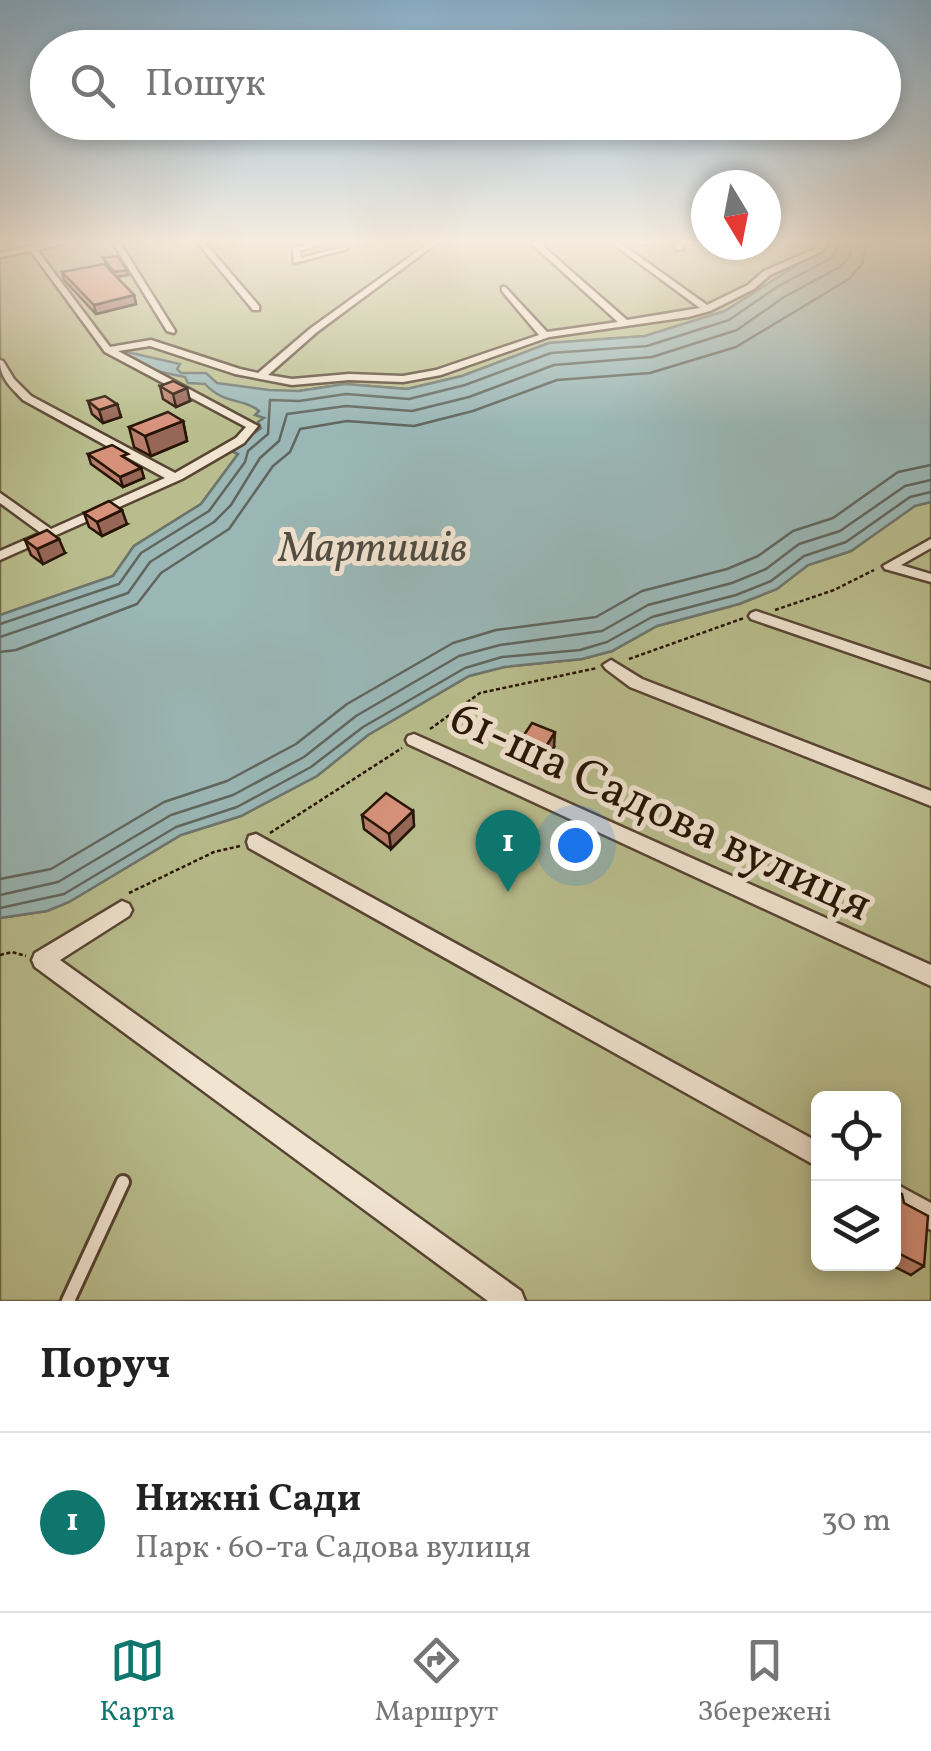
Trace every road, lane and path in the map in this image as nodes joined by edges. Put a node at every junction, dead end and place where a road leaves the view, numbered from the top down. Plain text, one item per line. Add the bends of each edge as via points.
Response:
1 (74, 304) edge
2 (154, 304) edge
3 (252, 304) edge
4 (350, 304) edge
5 (517, 304) edge
6 (603, 304) edge
7 (701, 304) edge
8 (716, 304) edge
9 (256, 308) dead end
10 (707, 308) junction
11 (626, 324) junction
12 (171, 332) dead end
13 (544, 336) junction
14 (108, 350) junction
15 (0, 362) edge
16 (260, 376) junction
17 (173, 477) junction
18 (0, 497) edge
19 (49, 533) junction
20 (931, 543) edge
21 (0, 556) edge
22 (890, 566) junction
23 (931, 578) edge
24 (756, 616) junction
25 (611, 666) junction
26 (931, 676) edge
27 (414, 740) junction
28 (931, 800) edge
29 (256, 842) junction
30 (122, 910) joint
31 (0, 956) edge
32 (42, 960) junction
33 (931, 976) edge
34 (811, 1151) edge
35 (123, 1182) dead end
36 (901, 1200) edge
37 (931, 1217) edge
38 (68, 1301) edge
39 (511, 1301) edge

1 - 14 street
2 - 12 street
3 - 9 street
4 - 16 street
5 - 13 street
6 - 11 street
7 - 10 street
8 - 10 street
10 - 11 street
11 - 13 street
13 - 16 street via 403,379 292,382
14 - 16 street via 152,343
14 - 17 street via 250,422 251,432 241,442
15 - 17 street via 26,398
17 - 19 street
18 - 19 street
19 - 21 street
20 - 22 street
22 - 23 street
22 - 24 path
24 - 25 path
24 - 26 street
25 - 27 path via 480,693
25 - 28 street via 636,683
27 - 29 path
27 - 33 street, 61-ша Садова вулиця
29 - 30 path via 163,874 122,896
29 - 34 street
30 - 32 street
31 - 32 path via 12,952
32 - 39 street
35 - 38 lane
36 - 37 street

